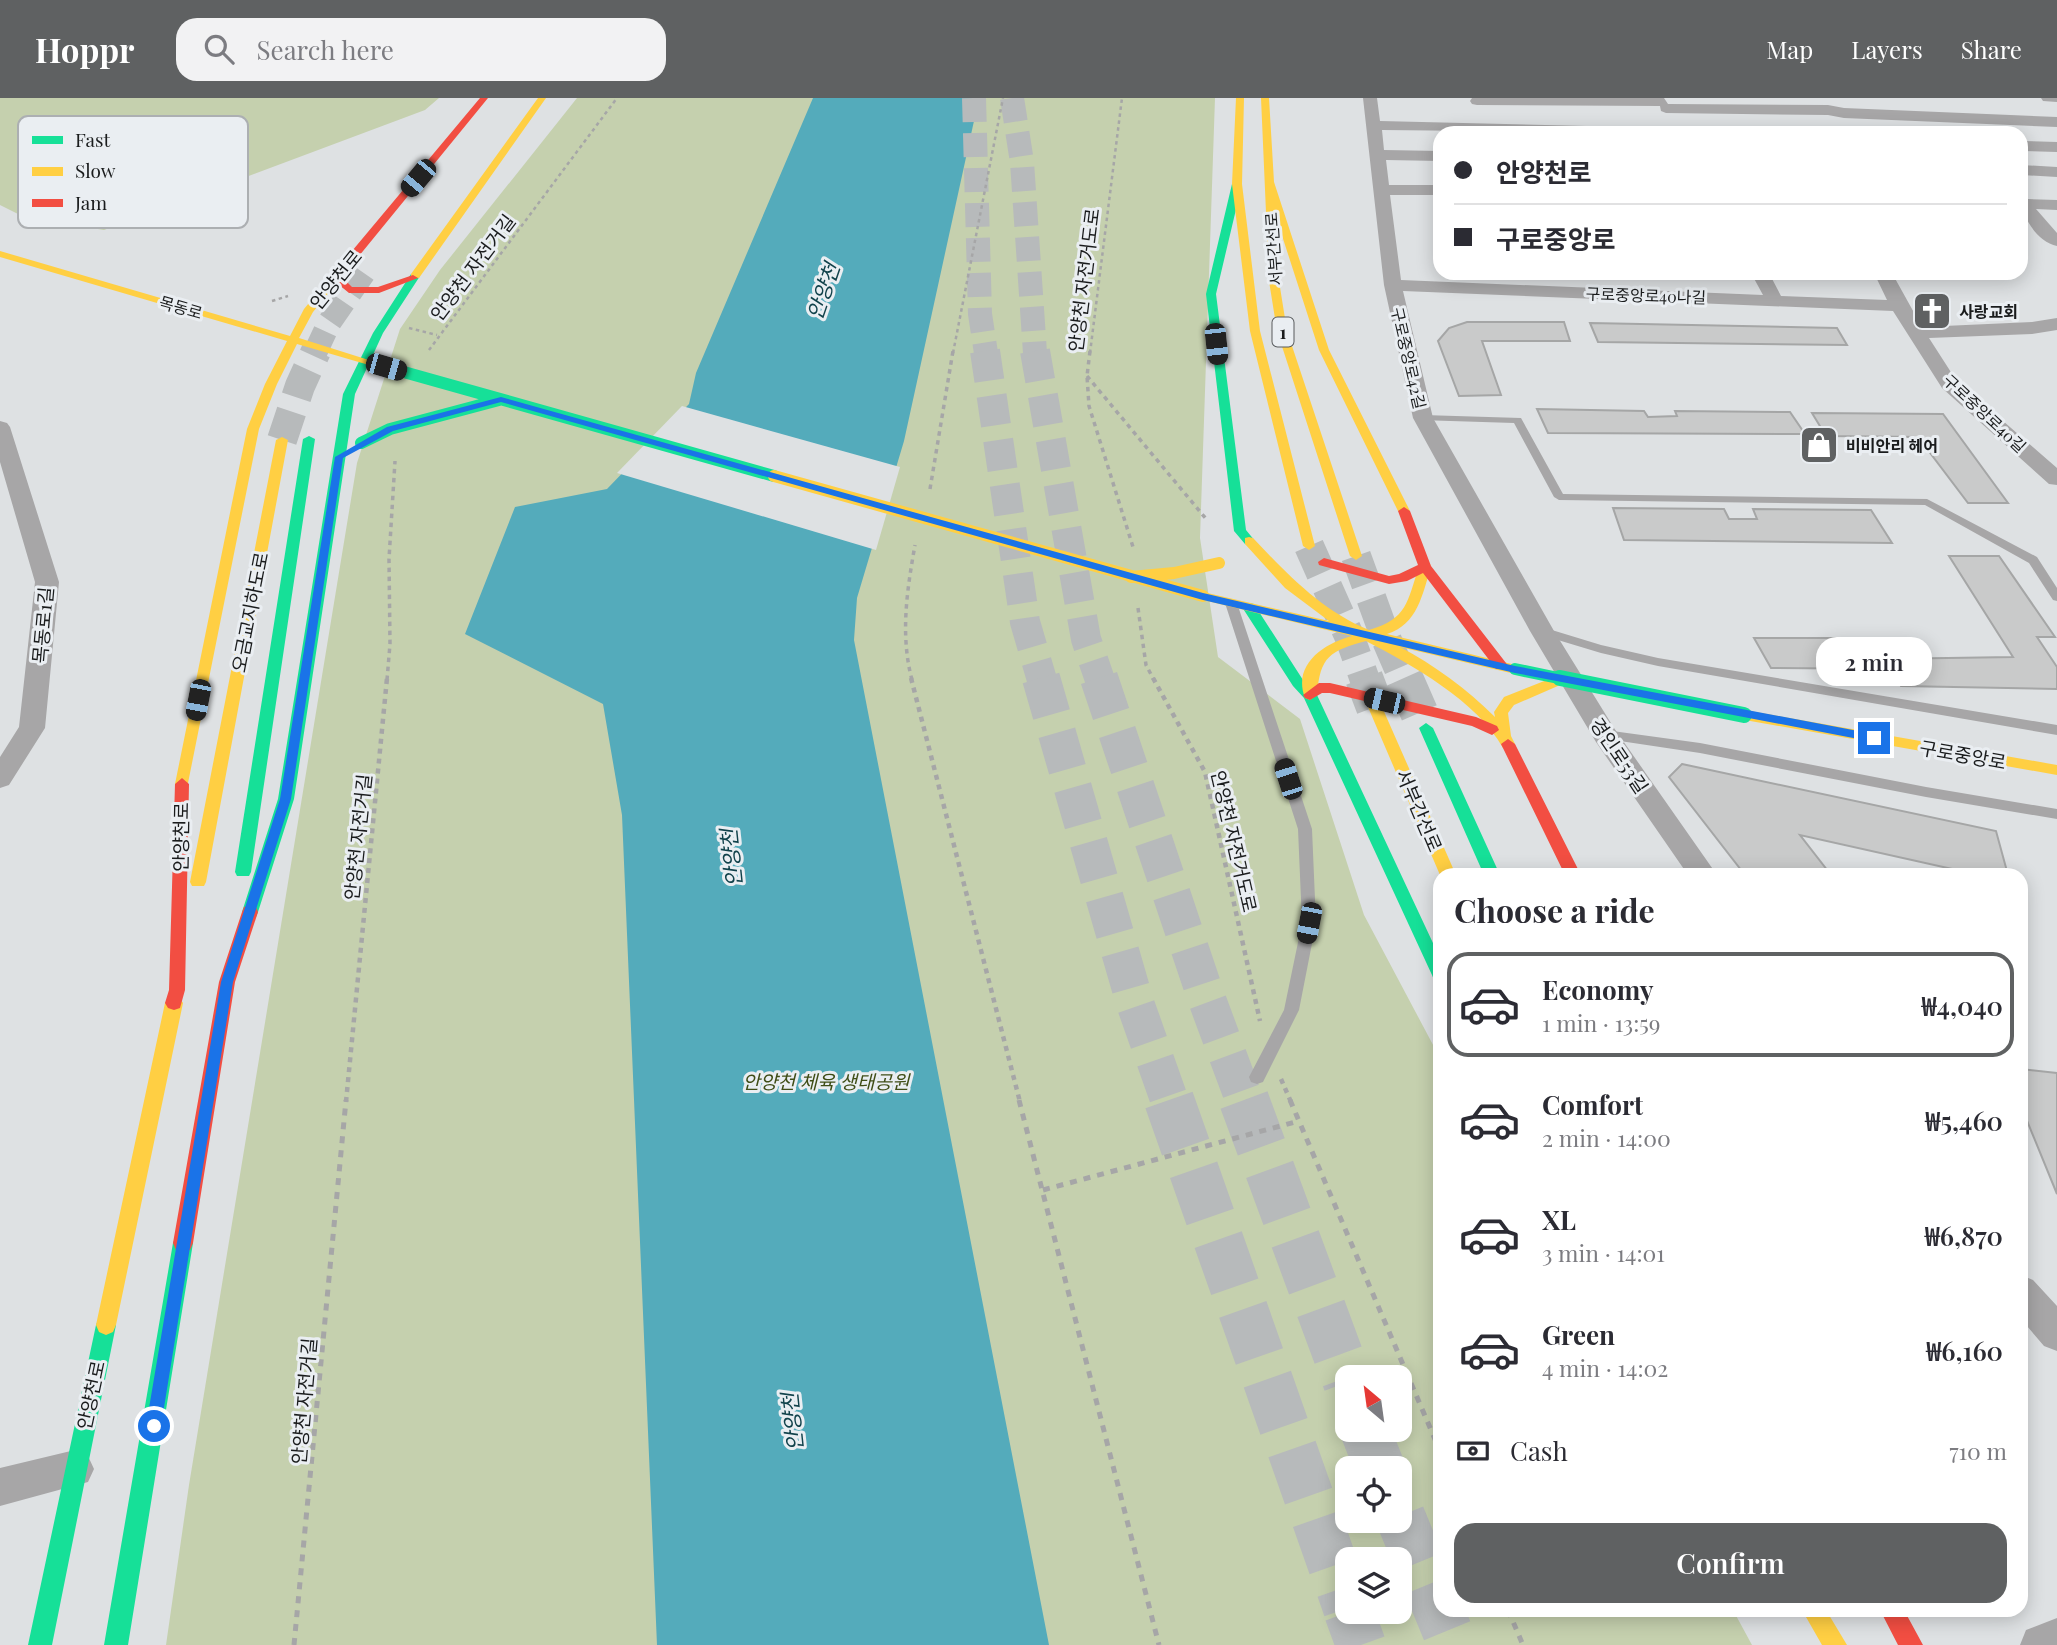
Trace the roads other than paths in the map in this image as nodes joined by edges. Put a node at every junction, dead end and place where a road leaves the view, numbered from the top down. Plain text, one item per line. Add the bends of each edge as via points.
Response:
1 (484, 98) edge
2 (499, 98) edge
3 (524, 98) edge
4 (542, 98) edge
5 (1240, 98) edge
6 (1265, 98) edge
7 (1370, 98) edge
8 (1850, 98) edge
9 (1939, 98) edge
10 (2048, 98) edge
11 (2057, 99) edge
12 (1477, 101) dead end
13 (1509, 101) junction
14 (1663, 102) edge
15 (1844, 113) junction
16 (1956, 119) junction
17 (507, 120) dead end
18 (2057, 122) edge
19 (1373, 125) junction
20 (1520, 126) edge
21 (1676, 126) edge
22 (1843, 126) edge
23 (1962, 126) edge
24 (1433, 127) edge
25 (2028, 146) edge
26 (2057, 147) edge
27 (1377, 155) junction
28 (1433, 156) edge
29 (2028, 170) edge
30 (2057, 172) edge
31 (1269, 182) junction
32 (1237, 184) junction
33 (1381, 190) junction
34 (1433, 190) edge
35 (2028, 203) edge
36 (2057, 205) edge
37 (416, 206) dead end
38 (2028, 210) edge
39 (2053, 238) edge
40 (0, 254) edge
41 (336, 277) junction
42 (413, 278) junction
43 (1763, 280) edge
44 (1886, 280) edge
45 (1393, 285) junction
46 (1775, 301) junction
47 (1899, 306) junction
48 (308, 311) junction
49 (2057, 324) edge
50 (247, 326) junction
51 (1916, 333) junction
52 (295, 340) junction
53 (253, 349) dead end
54 (362, 359) junction
55 (258, 372) dead end
56 (264, 394) junction
57 (501, 399) junction
58 (1423, 418) junction
59 (271, 419) dead end
60 (330, 419) dead end
61 (0, 427) edge
62 (253, 429) junction
63 (342, 430) junction
64 (309, 439) dead end
65 (282, 440) tunnel mouth
66 (339, 457) junction
67 (2057, 480) edge
68 (1240, 531) junction
69 (1275, 549) dead end
70 (1356, 556) tunnel mouth
71 (1426, 567) junction
72 (1131, 577) junction
73 (2057, 597) edge
74 (1231, 603) junction
75 (1249, 607) junction
76 (1542, 631) junction
77 (1367, 635) junction
78 (1508, 668) junction
79 (1562, 679) junction
80 (1310, 695) junction
81 (1375, 707) tunnel mouth
82 (1426, 728) tunnel mouth
83 (2057, 730) edge
84 (1605, 735) junction
85 (1504, 736) junction
86 (2057, 770) edge
87 (0, 778) edge
88 (2057, 814) edge
89 (1445, 868) edge
90 (1489, 868) edge
91 (1570, 868) edge
92 (1698, 868) edge
93 (1433, 960) edge
94 (227, 982) junction
95 (177, 990) junction
96 (1257, 1077) dead end
97 (2028, 1300) edge
98 (2057, 1334) edge
99 (75, 1469) junction
100 (0, 1487) edge
101 (1817, 1617) edge
102 (1834, 1617) edge
103 (1895, 1617) edge
104 (2057, 1639) edge
105 (40, 1645) edge
106 (117, 1645) edge
107 (1835, 1645) edge
108 (1849, 1645) edge
109 (1911, 1645) edge
110 (2041, 1645) edge

1 - 41 main road, 안양천로
2 - 37 main road
3 - 17 main road
4 - 42 main road
5 - 32 main road, 서부간선로 / 1
6 - 31 main road, 서부간선로 / 1
7 - 19 street, 구로중앙로42길
8 - 15 street
9 - 16 street
10 - 11 street
12 - 13 street
13 - 14 street
13 - 20 street
14 - 15 street
14 - 21 street
15 - 16 street
15 - 22 street
16 - 18 street
16 - 23 street
19 - 24 street
19 - 27 street, 구로중앙로42길
25 - 26 street
27 - 28 street
27 - 33 street, 구로중앙로42길
29 - 30 street
31 - 70 main road, 서부간선로 / 1 via 1274,281 1282,331
31 - 71 main road via 1324,350 1405,512
32 - 68 main road via 1210,295
32 - 71 main road, 서부간선로 / 1 via 1255,331 1305,551 1389,580
33 - 34 street
33 - 45 street, 구로중앙로42길
35 - 36 street
38 - 39 street
40 - 50 main road, 목동로
41 - 42 main road via 349,290 379,290
41 - 48 main road, 안양천로
42 - 54 main road
43 - 46 street
44 - 47 street, 구로중앙로40길
45 - 46 street, 구로중앙로40나길
45 - 58 street, 구로중앙로42길
46 - 47 street, 구로중앙로40나길
47 - 51 street, 구로중앙로40길
48 - 50 main road
48 - 52 main road, 안양천로
49 - 51 street
50 - 52 main road, 목동로
50 - 53 main road
51 - 67 street, 구로중앙로40길 via 1949,384
52 - 54 main road, 목동로
52 - 56 main road, 안양천로
54 - 57 main road, 구로중앙로, bridge
54 - 63 main road
55 - 56 main road
56 - 62 main road, 안양천로
57 - 66 main road, bridge via 390,429
57 - 72 main road, 구로중앙로, bridge
58 - 73 lane via 1517,420 1559,497 1927,502 2033,560
58 - 76 street, 구로중앙로42길
59 - 62 main road
60 - 63 main road
61 - 87 street, 목동로1길 via 47,582 32,729
62 - 95 main road, 안양천로 via 182,781
63 - 66 main road
64 - 94 main road, 오금교지하도로
65 - 95 main road, 오금교지하도로
66 - 94 main road via 286,799
68 - 69 main road
68 - 72 main road, bridge via 1230,559 1174,573
68 - 77 main road via 1290,585 1328,615
71 - 77 main road via 1404,619
71 - 78 main road
72 - 74 main road, 구로중앙로, bridge
74 - 75 main road, 구로중앙로
74 - 96 lane via 1305,829 1309,923 1291,1010
75 - 77 main road, 구로중앙로
75 - 80 main road
76 - 83 lane via 1591,649 1682,668
76 - 84 street, 경인로53길
77 - 78 main road, 구로중앙로
77 - 80 main road via 1325,650 1310,671
77 - 85 main road via 1419,662 1474,705
78 - 79 main road, 구로중앙로, bridge
79 - 85 main road via 1509,701 1501,712
79 - 86 main road, 구로중앙로, bridge
80 - 85 main road via 1319,688 1330,688 1476,722
80 - 93 main road
81 - 89 main road, 서부간선로
82 - 90 main road, 서부간선로
84 - 88 lane via 1712,749
84 - 92 street, 경인로53길
85 - 91 main road
94 - 106 main road
95 - 99 main road, 안양천로
97 - 98 street
99 - 100 street
99 - 105 main road, 안양천로
101 - 107 main road
102 - 108 main road
103 - 109 main road
104 - 110 street

